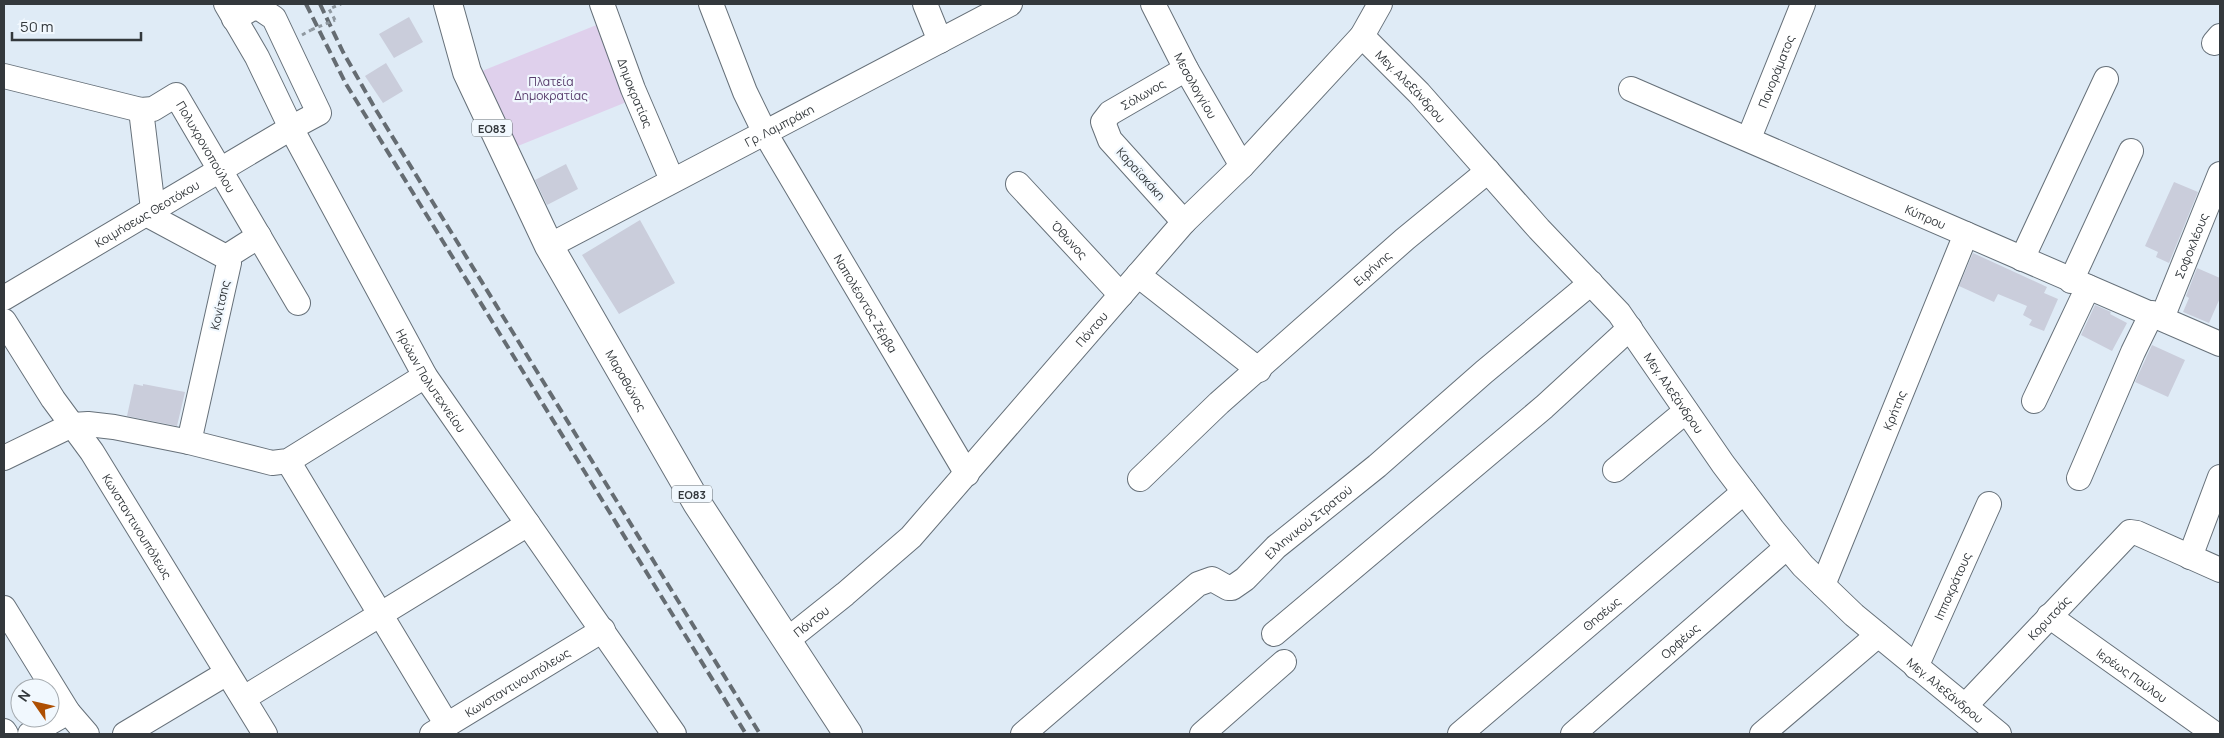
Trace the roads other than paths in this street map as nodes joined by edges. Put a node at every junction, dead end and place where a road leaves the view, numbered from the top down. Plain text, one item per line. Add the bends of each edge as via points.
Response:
1 (448, 4) edge
2 (602, 4) edge
3 (711, 4) edge
4 (925, 4) edge
5 (1010, 4) edge
6 (1153, 4) edge
7 (1380, 4) edge
8 (1804, 4) edge
9 (230, 11) edge
10 (1362, 36) junction
11 (940, 41) junction
12 (1186, 68) junction
13 (4, 76) edge
14 (2106, 79) dead end
15 (1631, 89) dead end
16 (140, 110) junction
17 (1103, 122) joint
18 (291, 128) junction
19 (765, 133) junction
20 (1749, 138) junction
21 (2131, 151) dead end
22 (1242, 166) junction
23 (220, 170) junction
24 (1488, 171) junction
25 (2220, 174) edge
26 (672, 180) junction
27 (1018, 184) dead end
28 (150, 212) junction
29 (1184, 222) junction
30 (1966, 234) junction
31 (259, 236) junction
32 (549, 246) junction
33 (226, 257) junction
34 (2022, 259) junction
35 (1138, 275) junction
36 (1591, 283) junction
37 (2080, 284) junction
38 (1121, 295) junction
39 (4, 298) edge
40 (298, 303) dead end
41 (2157, 316) junction
42 (4, 321) edge
43 (1630, 328) junction
44 (2220, 344) edge
45 (1259, 370) junction
46 (425, 376) junction
47 (2034, 401) dead end
48 (1686, 411) junction
49 (72, 425) junction
50 (189, 442) junction
51 (4, 458) edge
52 (288, 461) junction
53 (1615, 470) dead end
54 (967, 474) junction
55 (2220, 477) edge
56 (2079, 478) dead end
57 (1140, 479) dead end
58 (1744, 492) junction
59 (1989, 504) dead end
60 (528, 524) junction
61 (1787, 547) junction
62 (2190, 557) junction
63 (2220, 570) edge
64 (1823, 585) junction
65 (4, 608) edge
66 (381, 614) junction
67 (2049, 616) junction
68 (603, 630) junction
69 (1274, 634) dead end
70 (1878, 635) junction
71 (786, 641) junction
72 (1284, 662) dead end
73 (1916, 667) junction
74 (227, 673) junction
75 (244, 698) junction
76 (1965, 706) junction
77 (68, 712) junction
78 (440, 729) edge
79 (1995, 733) edge
80 (30, 734) edge
81 (87, 734) edge
82 (125, 734) edge
83 (265, 734) edge
84 (674, 734) edge
85 (848, 734) edge
86 (1023, 734) edge
87 (1202, 734) edge
88 (1460, 734) edge
89 (1573, 734) edge
90 (1762, 734) edge
91 (2216, 734) edge

1 - 32 main road, Μαραθώνος / ΕΟ83 via 467,72
2 - 26 street, Δημοκρατίας via 633,89
3 - 19 street, Ναπολέοντος Ζέρβα via 745,92
4 - 11 street
5 - 11 street, Γρ. Λαμπράκη
6 - 12 street, Μεσολογγίου
7 - 10 street, Πόντου
8 - 20 street, Πανοράματος
9 - 18 street, Ηρώων Πολυτεχνείου via 257,57
9 - 18 street, Κοιμήσεως Θεοτόκου via 259,8 274,18 319,113
10 - 22 street, Πόντου
10 - 24 street, Μεγ. Αλεξάνδρου via 1419,93
11 - 19 street, Γρ. Λαμπράκη
12 - 17 street, Σόλωνος via 1110,113
12 - 22 street, Μεσολογγίου
13 - 16 street
14 - 34 street
15 - 20 street, Κύπρου
16 - 23 street, Πολυχρονοπούλου via 153,109 176,95
16 - 28 street
17 - 29 street, Καραϊσκάκη via 1110,140
18 - 23 street, Κοιμήσεως Θεοτόκου
18 - 46 street, Ηρώων Πολυτεχνείου
19 - 26 street, Γρ. Λαμπράκη
19 - 54 street, Ναπολέοντος Ζέρβα
20 - 30 street, Κύπρου
21 - 37 street
22 - 29 street, Πόντου
23 - 28 street, Κοιμήσεως Θεοτόκου
23 - 31 street, Πολυχρονοπούλου
24 - 36 street, Μεγ. Αλεξάνδρου
24 - 45 street, Ειρήνης via 1405,239
25 - 41 street, Σοφοκλέους
26 - 32 street, Γρ. Λαμπράκη
27 - 38 street, Όθωνος
28 - 33 street
28 - 39 street, Κοιμήσεως Θεοτόκου
29 - 35 street, Πόντου
30 - 34 street, Κύπρου
30 - 64 street, Κρήτης
31 - 33 street
31 - 40 street, Πολυχρονοπούλου
32 - 71 main road, Μαραθώνος / ΕΟ83 via 698,503
33 - 50 street, Κονίτσης via 230,266
34 - 37 street, Κύπρου
35 - 38 street, Πόντου
35 - 45 street
36 - 43 street, Μεγ. Αλεξάνδρου
36 - 86 street, Ελληνικού Στρατού via 1378,466 1276,547 1245,579 1232,588 1212,579 1202,581
37 - 41 street, Κύπρου
37 - 47 street
38 - 54 street, Πόντου
41 - 44 street, Κύπρου
41 - 56 street, Σοφοκλέους via 2133,352
42 - 49 street, Κωνσταντινουπόλεως
43 - 48 street, Μεγ. Αλεξάνδρου
43 - 69 street via 1544,407
45 - 57 street, Ειρήνης
46 - 52 street
46 - 60 street, Ηρώων Πολυτεχνείου
48 - 53 street
48 - 58 street, Μεγ. Αλεξάνδρου
49 - 50 street via 114,427
49 - 51 street
49 - 74 street, Κωνσταντινουπόλεως via 92,452
50 - 52 street via 272,463
52 - 66 street
54 - 71 street, Πόντου via 911,537
55 - 62 street
58 - 61 street, Μεγ. Αλεξάνδρου
58 - 88 street, Θησέως
59 - 73 street, Ιπποκράτους
60 - 66 street
60 - 68 street, Ηρώων Πολυτεχνείου
61 - 64 street, Μεγ. Αλεξάνδρου
61 - 89 street, Ορφέως
62 - 63 street
62 - 67 street, Κορυτσάς via 2130,532
64 - 70 street, Μεγ. Αλεξάνδρου
65 - 77 street
66 - 75 street
66 - 78 street
67 - 76 street, Κορυτσάς
67 - 91 street, Ιερέως Παύλου
68 - 78 street, Κωνσταντινουπόλεως
68 - 84 street, Ηρώων Πολυτεχνείου
70 - 73 street, Μεγ. Αλεξάνδρου
70 - 90 street
71 - 85 main road, Μαραθώνος / ΕΟ83
72 - 87 street
73 - 76 street, Μεγ. Αλεξάνδρου
74 - 75 street, Κωνσταντινουπόλεως
74 - 82 street
75 - 83 street, Κωνσταντινουπόλεως
76 - 79 street, Μεγ. Αλεξάνδρου
77 - 80 street
77 - 81 street

